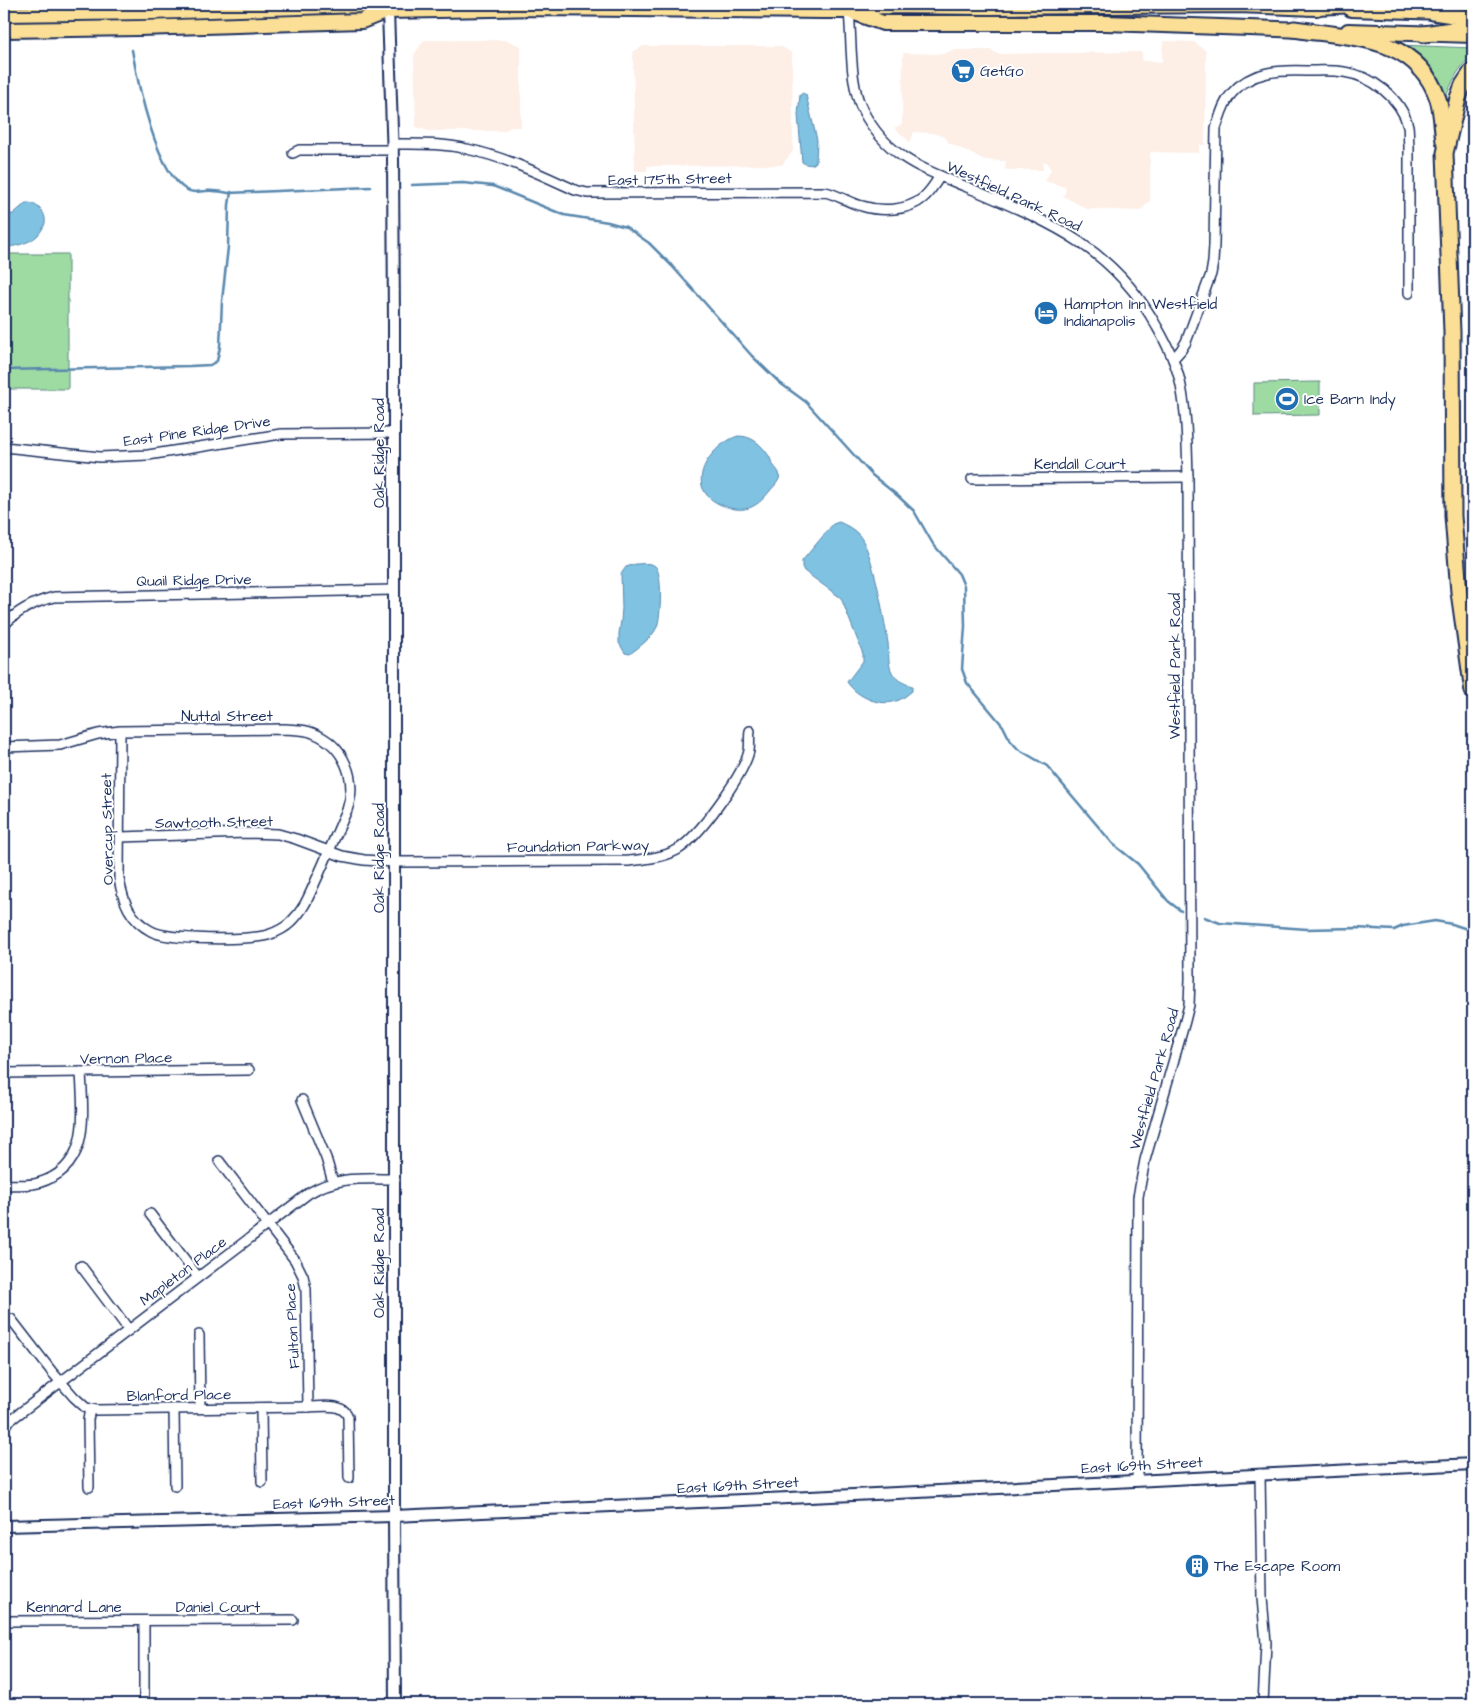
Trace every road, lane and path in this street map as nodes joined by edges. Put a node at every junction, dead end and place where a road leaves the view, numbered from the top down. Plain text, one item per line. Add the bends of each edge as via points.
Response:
1 (1364, 4) edge
2 (1062, 5) edge
3 (388, 7) edge
4 (849, 7) edge
5 (1307, 7) junction
6 (1433, 12) junction
7 (1473, 12) edge
8 (4, 14) edge
9 (1473, 18) edge
10 (1473, 26) edge
11 (1294, 29) junction
12 (4, 30) edge
13 (1424, 34) junction
14 (1473, 35) edge
15 (1473, 70) edge
16 (393, 147) junction
17 (293, 153) dead end
18 (1445, 154) junction
19 (940, 176) junction
20 (1409, 293) dead end
21 (1173, 359) junction
22 (394, 433) junction
23 (4, 447) edge
24 (1188, 477) junction
25 (972, 478) dead end
26 (394, 590) junction
27 (4, 625) edge
28 (1473, 692) edge
29 (120, 731) junction
30 (750, 731) dead end
31 (4, 747) edge
32 (120, 837) junction
33 (329, 852) junction
34 (394, 862) junction
35 (249, 1070) dead end
36 (81, 1072) junction
37 (4, 1073) edge
38 (302, 1100) dead end
39 (219, 1161) dead end
40 (395, 1179) junction
41 (333, 1182) junction
42 (4, 1184) edge
43 (150, 1214) dead end
44 (268, 1224) junction
45 (81, 1266) dead end
46 (198, 1277) junction
47 (11, 1319) dead end
48 (129, 1330) junction
49 (199, 1334) dead end
50 (60, 1382) junction
51 (308, 1407) junction
52 (200, 1408) junction
53 (261, 1408) junction
54 (90, 1409) junction
55 (174, 1409) junction
56 (4, 1425) edge
57 (1473, 1464) edge
58 (1260, 1474) junction
59 (349, 1478) dead end
60 (1137, 1481) junction
61 (262, 1482) dead end
62 (175, 1486) dead end
63 (89, 1487) dead end
64 (394, 1516) junction
65 (4, 1526) edge
66 (293, 1620) dead end
67 (4, 1621) edge
68 (144, 1621) junction
69 (144, 1704) edge
70 (395, 1704) edge
71 (1263, 1704) edge

1 - 5 highway
2 - 4 main road
2 - 5 main road
3 - 4 main road
3 - 8 main road
3 - 12 main road via 362,20
3 - 16 street, Oak Ridge Road
4 - 11 main road via 883,22 1106,23
4 - 19 street, Westfield Park Road via 854,76 860,105 890,148 914,165
5 - 6 main road
6 - 7 main road
6 - 9 highway
10 - 13 highway
11 - 13 main road
11 - 18 highway via 1371,40 1404,53 1430,81 1438,99
13 - 14 main road
15 - 18 highway via 1458,98
16 - 17 street, East 175th Street via 299,150
16 - 19 street, East 175th Street via 435,145 466,148 508,160 588,193 825,192 862,207 890,209 916,203 925,197
16 - 22 street, Oak Ridge Road
18 - 28 highway via 1452,332 1453,516 1459,592
19 - 21 street, Westfield Park Road via 1070,235 1104,259 1141,300
20 - 21 street via 1409,146 1408,127 1402,112 1386,92 1360,76 1344,72 1289,70 1259,75 1231,94 1221,111 1216,128 1211,274 1186,342
21 - 24 street, Westfield Park Road via 1185,407
22 - 23 street, East Pine Ridge Drive via 281,434 148,455 100,457
22 - 26 street, Oak Ridge Road
24 - 25 street, Kendall Court
24 - 60 street, Westfield Park Road via 1189,1005 1145,1160 1138,1197
26 - 27 street, Quail Ridge Drive via 54,597 20,610
26 - 34 street, Oak Ridge Road
29 - 31 street, Nuttal Street via 60,745
29 - 32 street, Overcup Street
29 - 33 street, Nuttal Street via 285,729 308,731 323,738 339,753 351,778 348,806
30 - 34 street, Foundation Parkway via 749,751 738,776 704,823 686,844 657,858 629,861
32 - 33 street, Sawtooth Street via 270,834 296,839
32 - 33 street, Overcup Street via 121,892 127,908 150,930 175,938 254,937 283,928 304,908
33 - 34 street, Sawtooth Street
34 - 40 street, Oak Ridge Road
35 - 36 street, Vernon Place
36 - 37 street, Vernon Place
36 - 42 street via 82,1131 69,1164 60,1173 38,1183
38 - 41 street
39 - 44 street, Fulton Place
40 - 41 street, Mapleton Place
40 - 64 street, Oak Ridge Road
41 - 44 street, Mapleton Place via 309,1193
43 - 46 street
44 - 46 street, Mapleton Place
44 - 51 street, Fulton Place via 295,1260 305,1283
45 - 48 street
46 - 48 street, Mapleton Place
47 - 50 street
48 - 50 street, Mapleton Place
49 - 52 street
50 - 54 street
50 - 56 street, Mapleton Place
51 - 53 street, Blanford Place
51 - 59 street, Blanford Place via 337,1407 347,1413
52 - 53 street, Blanford Place
52 - 55 street, Blanford Place
53 - 61 street
54 - 55 street, Blanford Place
54 - 63 street
55 - 62 street
57 - 58 street, East 169th Street
58 - 60 street, East 169th Street
58 - 71 street via 1266,1643
60 - 64 street, East 169th Street
64 - 65 street, East 169th Street
64 - 70 street, Oak Ridge Road
66 - 68 street, Daniel Court
67 - 68 street, Kennard Lane
68 - 69 street

